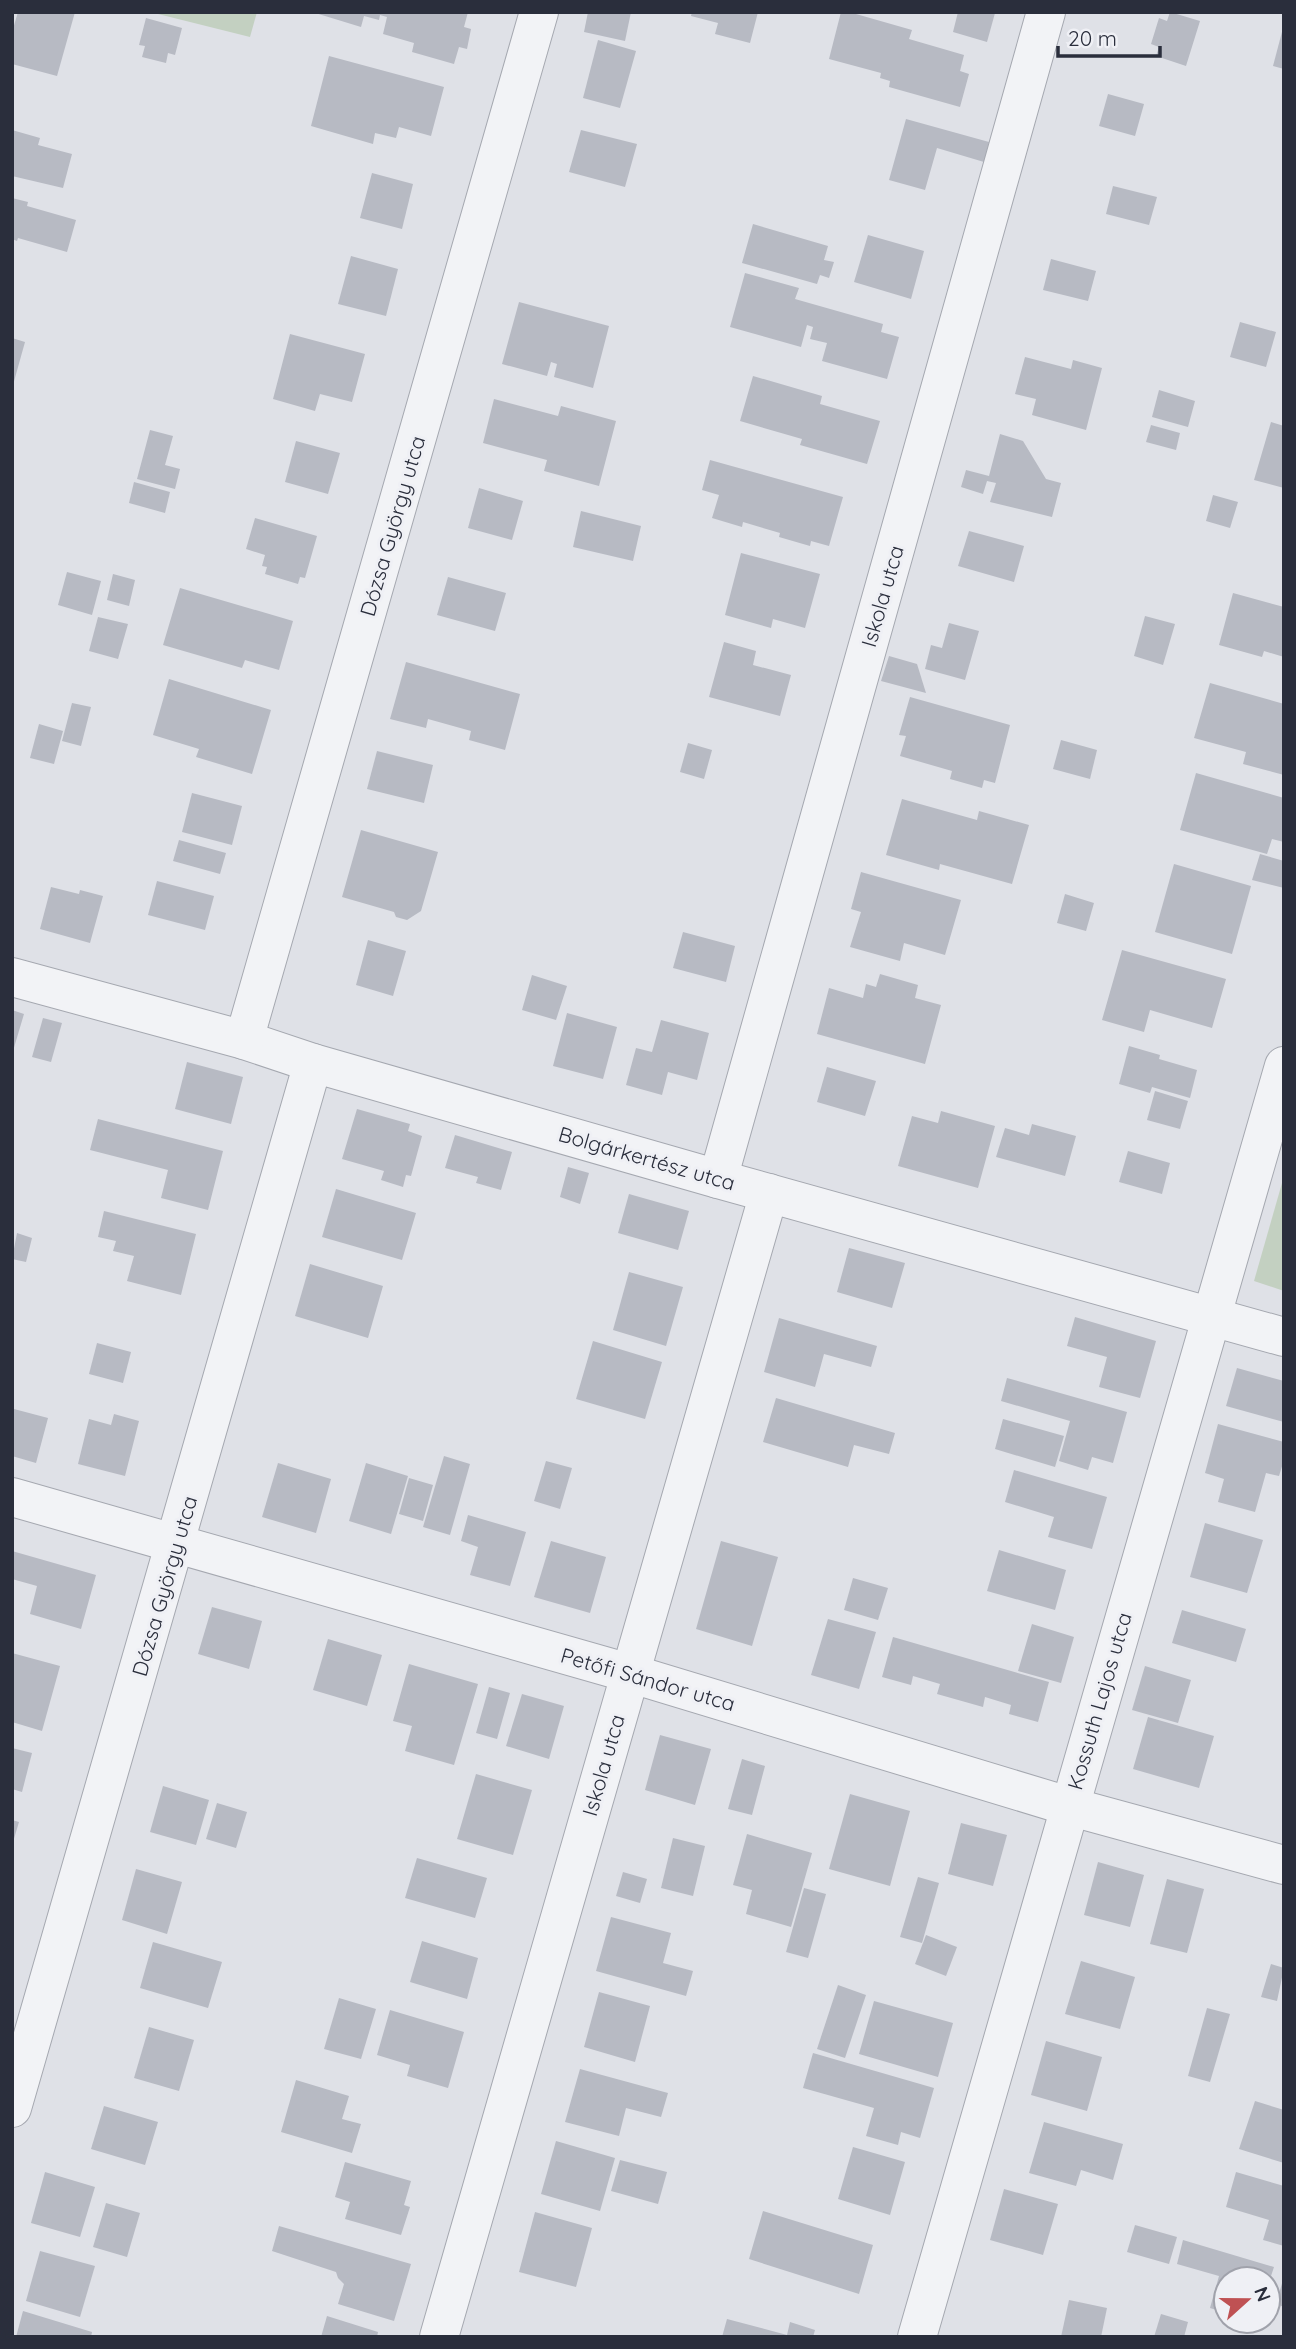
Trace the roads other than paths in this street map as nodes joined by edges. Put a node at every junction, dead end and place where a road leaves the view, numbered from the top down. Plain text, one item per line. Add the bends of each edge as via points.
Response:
1 (540, 12) edge
2 (1046, 12) edge
3 (12, 977) edge
4 (244, 1040) junction
5 (313, 1063) junction
6 (1284, 1066) edge
7 (718, 1179) junction
8 (769, 1193) junction
9 (1211, 1316) junction
10 (1284, 1337) edge
11 (12, 1497) edge
12 (176, 1545) junction
13 (629, 1673) junction
14 (1068, 1806) junction
15 (1284, 1865) edge
16 (12, 2108) edge
17 (439, 2337) edge
18 (917, 2337) edge

1 - 4 street, Dózsa György utca
2 - 7 street, Iskola utca
3 - 4 street, Bolgárkertész utca
4 - 5 street, Bolgárkertész utca
5 - 7 street, Bolgárkertész utca
5 - 12 street, Dózsa György utca
6 - 9 street, Kossuth Lajos utca
7 - 8 street, Bolgárkertész utca
8 - 9 street, Bolgárkertész utca
8 - 13 street, Iskola utca
9 - 10 street, Bolgárkertész utca
9 - 14 street, Kossuth Lajos utca
11 - 12 street, Petőfi Sándor utca
12 - 13 street, Petőfi Sándor utca
12 - 16 street, Dózsa György utca
13 - 14 street, Petőfi Sándor utca
13 - 17 street, Iskola utca
14 - 15 street, Petőfi Sándor utca
14 - 18 street, Kossuth Lajos utca

